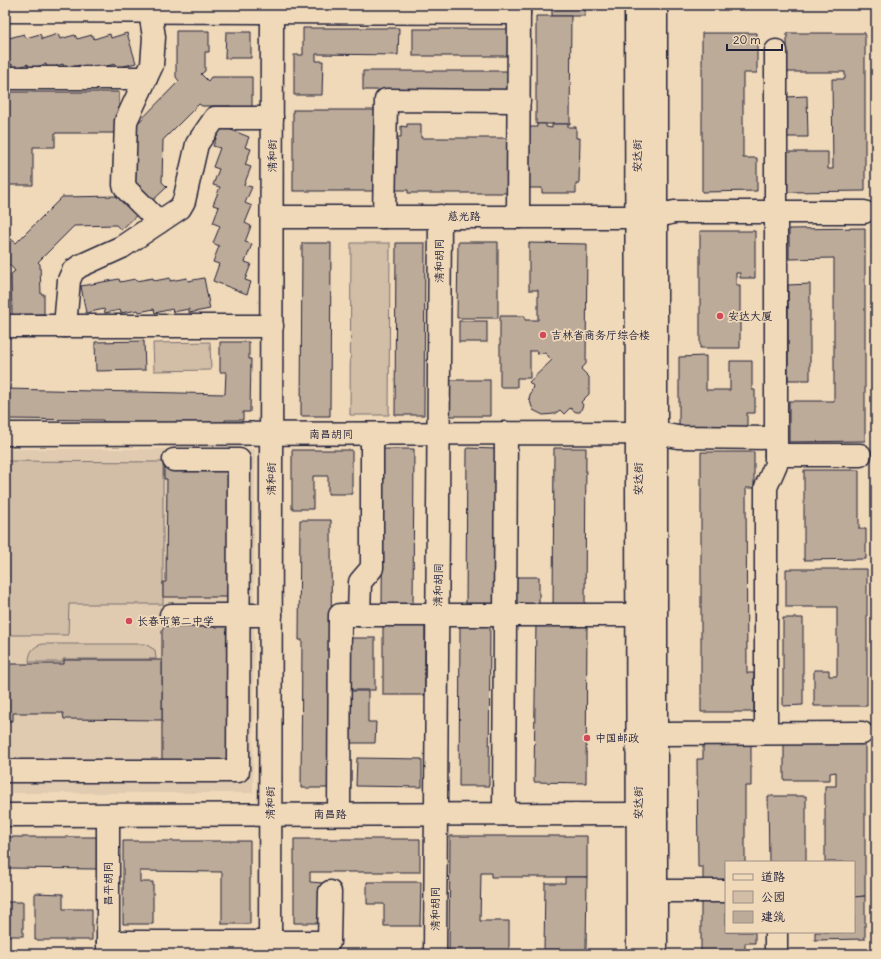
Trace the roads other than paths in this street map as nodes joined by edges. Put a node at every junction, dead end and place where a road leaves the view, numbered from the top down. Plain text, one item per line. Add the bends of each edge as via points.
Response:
1 (636, 5) edge
2 (656, 5) edge
3 (149, 8) edge
4 (272, 9) edge
5 (446, 9) edge
6 (519, 9) edge
7 (5, 11) edge
8 (776, 51) dead end
9 (5, 78) edge
10 (146, 78) junction
11 (519, 101) junction
12 (272, 118) junction
13 (776, 212) junction
14 (864, 212) dead end
15 (384, 216) junction
16 (440, 216) junction
17 (518, 216) junction
18 (272, 217) junction
19 (646, 217) junction
20 (159, 222) junction
21 (5, 326) edge
22 (65, 326) junction
23 (272, 326) junction
24 (506, 433) junction
25 (5, 434) edge
26 (271, 434) junction
27 (372, 434) junction
28 (439, 434) junction
29 (647, 434) junction
30 (775, 446) junction
31 (860, 455) dead end
32 (174, 460) dead end
33 (171, 615) dead end
34 (239, 615) junction
35 (271, 615) junction
36 (359, 615) junction
37 (438, 615) junction
38 (506, 615) junction
39 (638, 615) junction
40 (766, 733) junction
41 (862, 733) dead end
42 (656, 734) junction
43 (5, 771) edge
44 (270, 814) junction
45 (339, 814) junction
46 (436, 814) junction
47 (504, 814) junction
48 (647, 814) junction
49 (5, 815) edge
50 (108, 815) junction
51 (656, 891) junction
52 (725, 891) edge
53 (330, 892) dead end
54 (776, 933) edge
55 (108, 948) edge
56 (270, 948) edge
57 (435, 954) edge
58 (638, 954) edge
59 (656, 954) edge
60 (776, 954) edge

1 - 19 street, 安达街
2 - 19 street, 安达街
3 - 4 street
3 - 7 street
3 - 10 street via 154,37 152,65
4 - 5 street
4 - 12 street, 清和街
5 - 6 street
6 - 11 street
8 - 13 street
9 - 10 street
10 - 20 street via 126,121 124,185
11 - 15 street via 386,100
11 - 17 street
12 - 18 street, 清和街
12 - 20 street via 215,118 197,144 184,201 180,208
13 - 14 street, 慈光路
13 - 19 street, 慈光路 via 674,212
13 - 30 street
15 - 16 street, 慈光路
15 - 18 street, 慈光路
16 - 17 street, 慈光路
16 - 28 street, 清和胡同
17 - 19 street, 慈光路
18 - 23 street, 清和街
19 - 29 street, 安达街
20 - 22 street via 122,247 73,271 69,280
21 - 22 street
22 - 23 street
23 - 26 street, 清和街
24 - 28 street, 南昌胡同
24 - 29 street, 南昌胡同
24 - 38 street
25 - 26 street, 南昌胡同
26 - 27 street, 南昌胡同
26 - 35 street, 清和街
27 - 28 street, 南昌胡同
27 - 36 street via 372,568 360,582
28 - 37 street, 清和胡同
29 - 30 street, 南昌胡同
29 - 39 street, 安达街
29 - 42 street, 安达街
30 - 31 street, 南昌胡同
30 - 40 street via 776,464 766,487
32 - 34 street via 239,460
33 - 34 street
34 - 35 street
34 - 43 street via 238,771
35 - 44 street, 清和街
36 - 37 street
36 - 45 street via 340,615
37 - 38 street
37 - 46 street, 清和胡同
38 - 39 street
38 - 47 street
39 - 48 street, 安达街
40 - 41 street
40 - 42 street
42 - 48 street, 安达街
44 - 45 street, 南昌路
44 - 50 street, 南昌路
44 - 56 street, 清和街
45 - 46 street, 南昌路
46 - 47 street, 南昌路
46 - 57 street, 清和胡同
47 - 48 street, 南昌路
48 - 51 street, 安达街
48 - 58 street, 安达街
49 - 50 street, 南昌路
50 - 55 street, 昌平胡同
51 - 52 street
51 - 59 street, 安达街
53 - 56 street via 329,942
54 - 60 street
55 - 56 street

